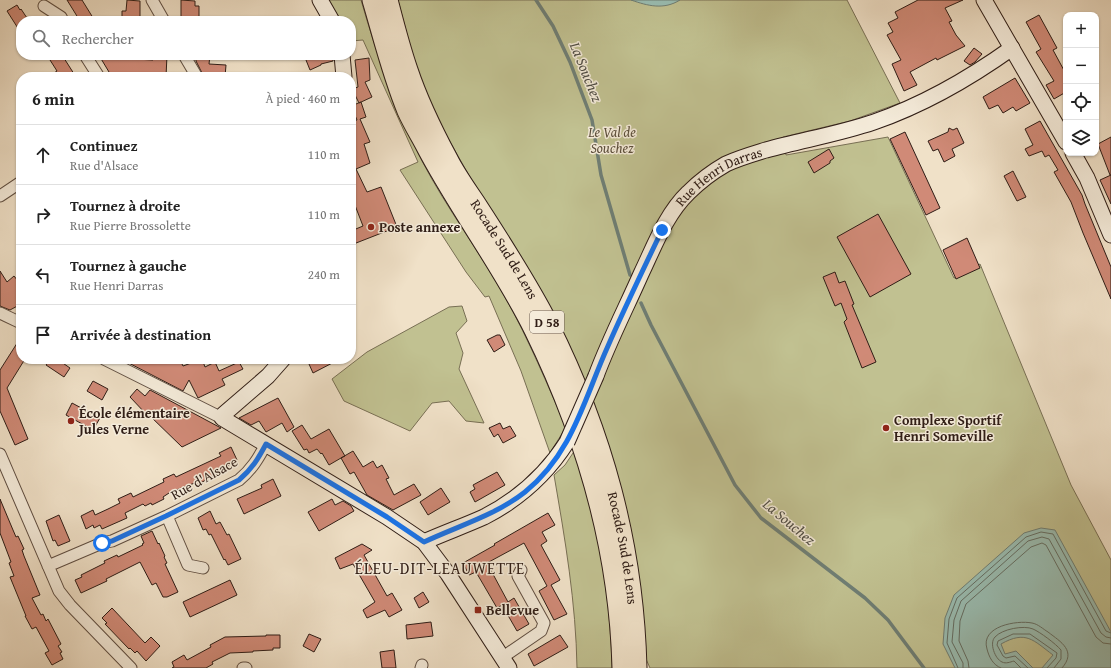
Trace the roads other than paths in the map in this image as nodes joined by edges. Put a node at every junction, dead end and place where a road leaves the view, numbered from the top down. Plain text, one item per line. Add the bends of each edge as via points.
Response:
1 (152, 0) edge
2 (320, 0) edge
3 (372, 0) edge
4 (388, 0) edge
5 (984, 0) edge
6 (44, 6) dead end
7 (59, 16) edge
8 (161, 16) edge
9 (329, 16) edge
10 (1012, 48) junction
11 (88, 60) edge
12 (187, 60) edge
13 (342, 60) edge
14 (96, 72) edge
15 (194, 72) edge
16 (344, 72) edge
17 (1063, 137) edge
18 (1075, 156) edge
19 (16, 185) edge
20 (0, 196) edge
21 (1111, 235) edge
22 (0, 313) edge
23 (16, 321) edge
24 (114, 364) edge
25 (279, 364) edge
26 (222, 418) junction
27 (266, 444) junction
28 (0, 454) edge
29 (166, 516) junction
30 (452, 530) junction
31 (424, 542) junction
32 (441, 564) junction
33 (48, 566) junction
34 (203, 568) dead end
35 (521, 570) dead end
36 (506, 662) edge
37 (131, 668) edge
38 (243, 668) edge
39 (246, 668) edge
40 (622, 668) edge
41 (637, 668) edge

1 - 8 street
2 - 9 street
3 - 40 highway, Rocade Sud de Lens / D 58 via 393,72 408,111 436,167 534,329 572,417 604,522 614,577
4 - 41 highway, Rocade Sud de Lens / D 58 via 408,70 448,160 528,287 580,394 597,438 620,521 631,589
5 - 10 street
6 - 7 street
10 - 17 street
10 - 30 street, Rue Henri Darras, bridge via 936,95 896,113 844,132 747,156 727,164 708,176 687,194 662,230 567,442 549,467 524,492 484,516
11 - 14 street
12 - 15 street
13 - 16 street
18 - 21 street via 1087,178
19 - 20 street
22 - 23 street
24 - 26 street
25 - 26 street
26 - 27 street
27 - 29 street, Rue d'Alsace via 249,471 239,480
27 - 31 street
28 - 33 street
29 - 33 street, Rue d'Alsace
29 - 34 street, Rue d'Alsace via 188,565
30 - 31 street, Rue Henri Darras
30 - 32 street via 443,546
31 - 32 street
32 - 36 street
33 - 37 street via 59,591 70,605
35 - 36 street via 518,576 544,623 541,631
38 - 39 street

